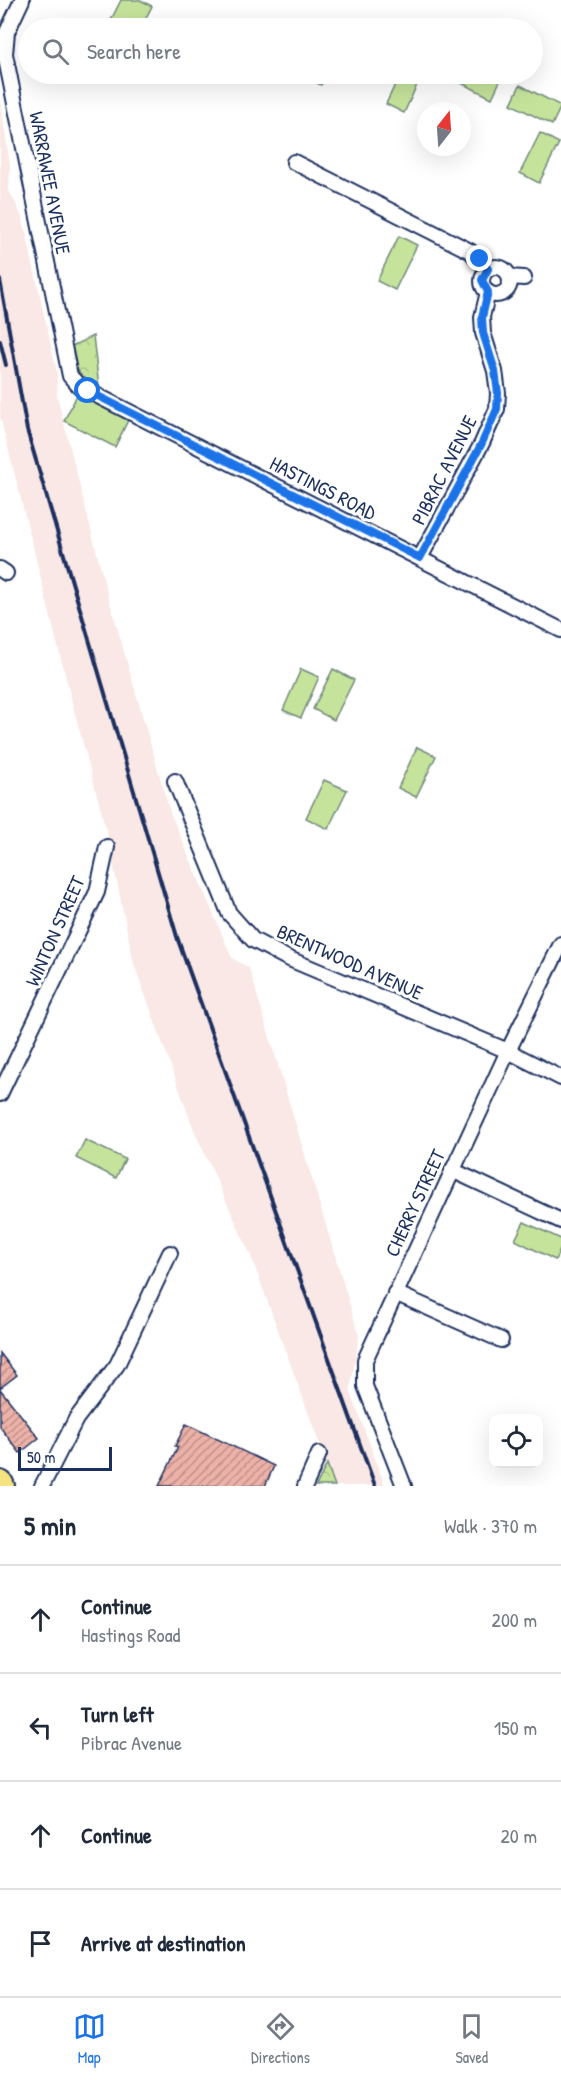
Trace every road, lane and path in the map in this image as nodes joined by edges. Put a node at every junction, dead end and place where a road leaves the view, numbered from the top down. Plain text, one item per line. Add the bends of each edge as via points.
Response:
1 (22, 0) edge
2 (294, 162) dead end
3 (488, 269) junction
4 (509, 277) junction
5 (524, 278) dead end
6 (488, 292) junction
7 (70, 376) joint
8 (420, 558) junction
9 (561, 630) edge
10 (175, 781) dead end
11 (107, 847) dead end
12 (561, 944) edge
13 (508, 1052) junction
14 (561, 1078) edge
15 (0, 1094) edge
16 (452, 1170) junction
17 (561, 1221) edge
18 (170, 1253) dead end
19 (395, 1293) junction
20 (501, 1340) dead end
21 (319, 1454) dead end
22 (42, 1486) edge
23 (305, 1486) edge
24 (404, 1486) edge

1 - 7 street, WARRAWEE AVENUE via 7,32 5,54
2 - 3 street via 470,251
3 - 4 street via 502,268
3 - 6 street via 482,280
4 - 5 street
4 - 6 street via 502,293
6 - 8 street, PIBRAC AVENUE via 483,333 495,371 497,409
7 - 8 street, HASTINGS ROAD via 94,394
8 - 9 street, HASTINGS ROAD
10 - 13 street, BRENTWOOD AVENUE via 229,914 253,939 287,958
11 - 15 street, WINTON STREET via 97,892
12 - 13 street, CHERRY STREET
13 - 14 street, BRENTWOOD AVENUE
13 - 16 street, CHERRY STREET
16 - 17 street
16 - 19 street, CHERRY STREET
18 - 22 street via 117,1365 76,1419
19 - 20 street
19 - 24 street, CHERRY STREET via 365,1360 364,1371 365,1386
21 - 23 street

